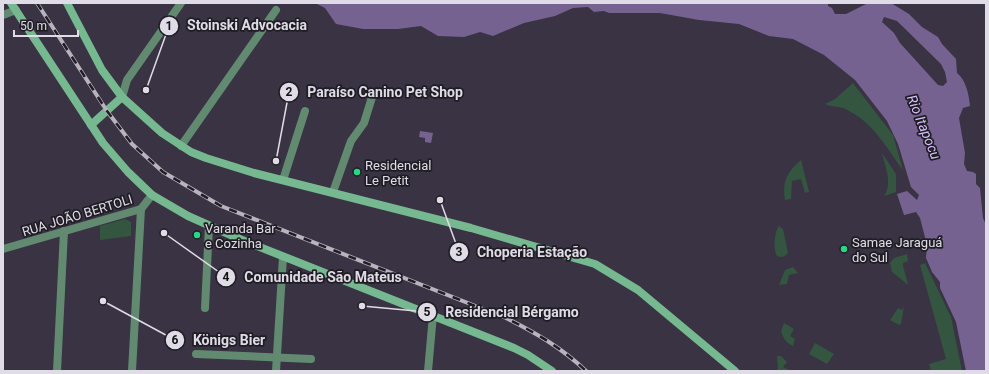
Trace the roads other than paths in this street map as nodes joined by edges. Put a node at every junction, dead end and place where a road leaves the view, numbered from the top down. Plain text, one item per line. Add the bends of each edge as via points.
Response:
1 (11, 3) edge
2 (67, 3) edge
3 (181, 3) edge
4 (16, 10) junction
5 (276, 10) dead end
6 (3, 15) edge
7 (373, 94) dead end
8 (122, 96) junction
9 (305, 111) dead end
10 (91, 125) junction
11 (181, 146) junction
12 (284, 180) junction
13 (333, 192) junction
14 (152, 195) junction
15 (141, 209) junction
16 (209, 226) junction
17 (64, 231) junction
18 (3, 249) edge
19 (283, 256) junction
20 (205, 308) dead end
21 (433, 314) junction
22 (196, 354) dead end
23 (277, 358) junction
24 (310, 360) dead end
25 (57, 371) edge
26 (132, 371) edge
27 (276, 371) edge
28 (428, 371) edge
29 (552, 371) edge
30 (735, 371) edge

1 - 4 street
2 - 8 street via 102,70
3 - 8 street via 127,80
4 - 6 street
4 - 10 street
5 - 11 street
7 - 13 street via 364,124 351,141
8 - 10 street
8 - 11 street via 162,133
9 - 12 street
10 - 14 street via 115,157
11 - 12 street via 206,158
12 - 13 street
13 - 30 street via 595,264 638,290
14 - 15 street, RUA JOÃO BERTOLI
14 - 16 street
15 - 17 street, RUA JOÃO BERTOLI
15 - 26 street
16 - 19 street
16 - 20 street
17 - 18 street, RUA JOÃO BERTOLI
17 - 25 street
19 - 21 street
19 - 23 street
21 - 28 street
21 - 29 street via 514,348
22 - 23 street
23 - 24 street
23 - 27 street

